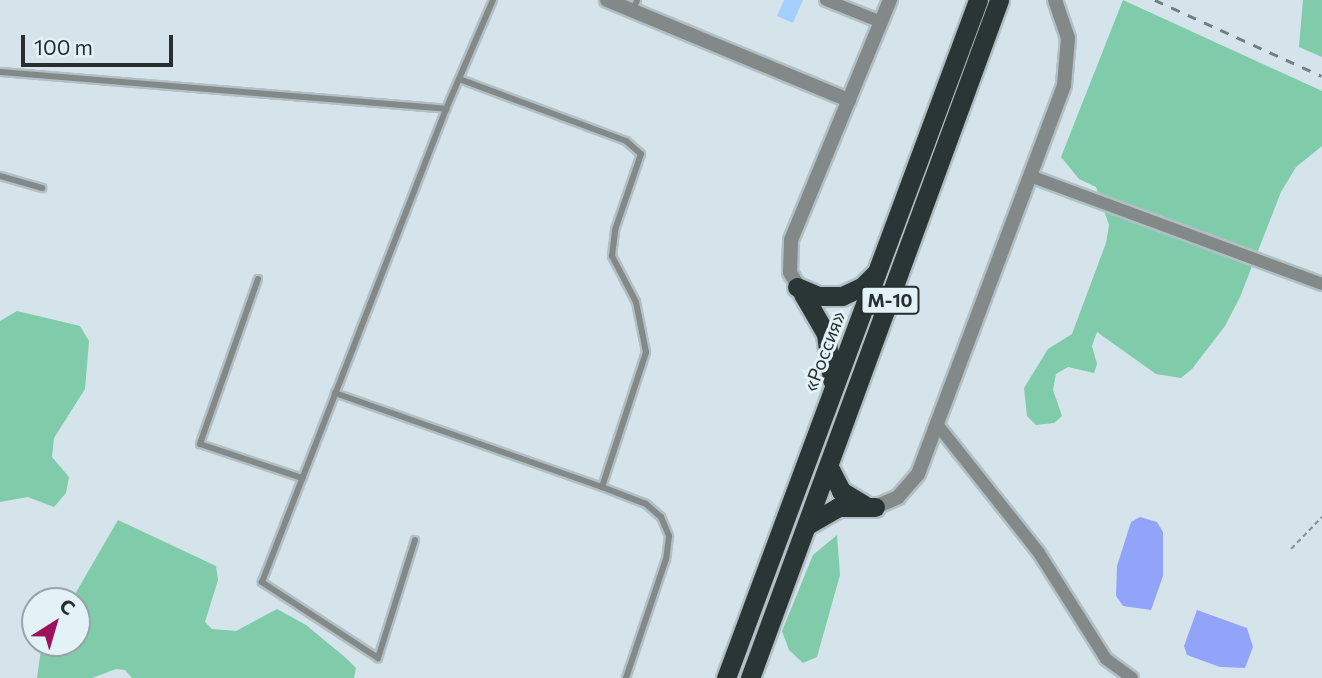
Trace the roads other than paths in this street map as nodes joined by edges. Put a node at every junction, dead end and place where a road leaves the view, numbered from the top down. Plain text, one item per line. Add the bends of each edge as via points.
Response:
1 (494, 0) edge
2 (607, 0) edge
3 (827, 0) edge
4 (890, 0) edge
5 (978, 0) edge
6 (999, 0) edge
7 (1055, 0) edge
8 (635, 5) edge
9 (881, 22) junction
10 (0, 72) edge
11 (459, 79) junction
12 (849, 100) junction
13 (446, 109) junction
14 (0, 176) edge
15 (1030, 176) junction
16 (43, 188) dead end
17 (882, 263) junction
18 (258, 279) dead end
19 (1322, 284) edge
20 (800, 290) junction
21 (335, 393) junction
22 (830, 398) junction
23 (936, 423) junction
24 (829, 467) junction
25 (302, 478) junction
26 (603, 487) junction
27 (875, 506) junction
28 (807, 526) junction
29 (415, 540) dead end
30 (626, 678) edge
31 (726, 678) edge
32 (750, 678) edge
33 (1132, 678) edge

1 - 11 lane
2 - 8 street
3 - 9 street
4 - 9 street
5 - 17 highway, «Россия» / М-10
6 - 24 highway, М-10
7 - 15 street via 1067,30 1068,69
8 - 12 street
9 - 12 street
10 - 13 lane
11 - 13 lane
11 - 26 lane via 626,141 641,154 615,230 612,256 636,302 646,352
12 - 20 street via 791,240 788,264
13 - 21 lane
14 - 16 lane
15 - 19 street
15 - 23 street
17 - 20 highway via 868,282 848,294 818,296
17 - 22 highway, «Россия» / М-10
18 - 25 lane via 200,444
20 - 22 highway via 829,343
21 - 25 lane
21 - 26 lane
22 - 31 highway, «Россия» / М-10
23 - 27 street via 911,484 898,497
23 - 33 street via 1040,553 1106,659
24 - 27 highway via 845,494
24 - 28 highway, М-10
25 - 29 lane via 262,582 378,657
26 - 30 lane via 646,504 661,517 669,536 666,559
27 - 28 highway via 838,506
28 - 32 highway, М-10

